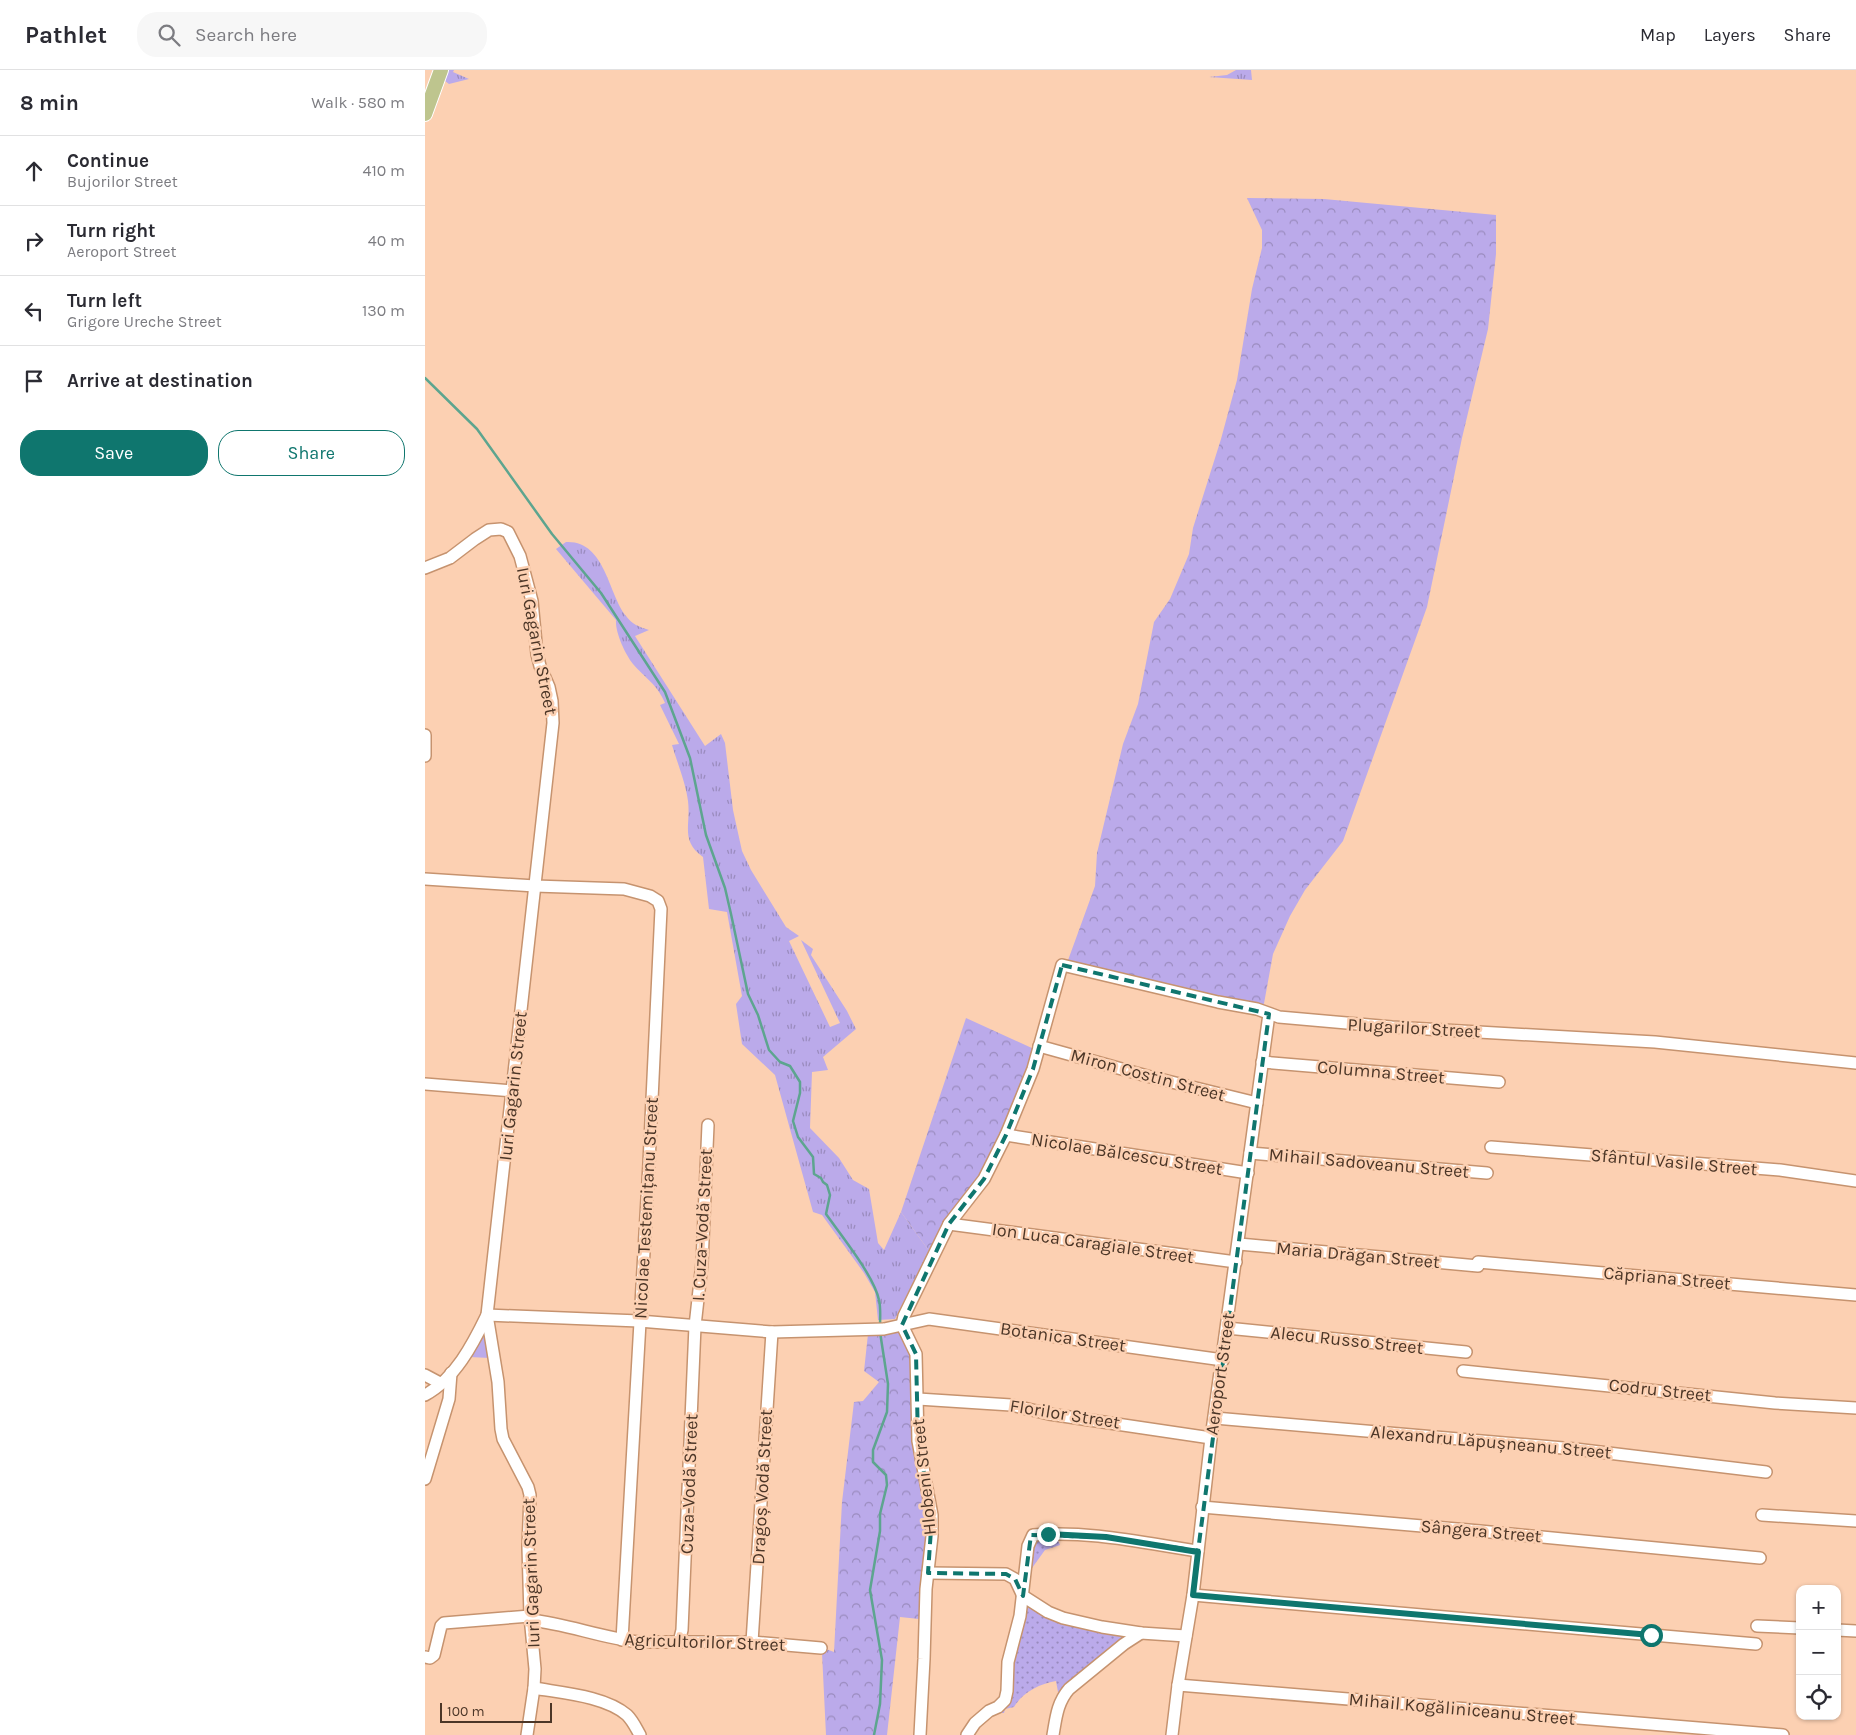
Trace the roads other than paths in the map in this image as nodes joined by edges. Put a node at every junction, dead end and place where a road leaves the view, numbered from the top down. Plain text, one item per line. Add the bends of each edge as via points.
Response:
1 (441, 70) edge
2 (425, 114) edge
3 (425, 568) edge
4 (425, 735) edge
5 (425, 756) edge
6 (425, 879) edge
7 (535, 886) junction
8 (1269, 1014) junction
9 (1039, 1046) junction
10 (1263, 1062) junction
11 (1856, 1063) edge
12 (1499, 1082) dead end
13 (425, 1084) edge
14 (513, 1091) junction
15 (1257, 1103) junction
16 (708, 1125) dead end
17 (1006, 1135) junction
18 (1491, 1147) dead end
19 (1251, 1153) junction
20 (1248, 1173) junction
21 (1487, 1173) dead end
22 (1856, 1181) edge
23 (949, 1224) junction
24 (1239, 1244) junction
25 (1236, 1262) junction
26 (1478, 1264) joint
27 (1856, 1295) edge
28 (487, 1315) junction
29 (639, 1322) junction
30 (902, 1325) junction
31 (695, 1326) junction
32 (1227, 1328) junction
33 (771, 1332) junction
34 (1466, 1352) dead end
35 (1223, 1360) junction
36 (1463, 1370) dead end
37 (451, 1373) junction
38 (425, 1375) edge
39 (440, 1383) junction
40 (425, 1395) edge
41 (918, 1399) junction
42 (1856, 1408) edge
43 (1215, 1418) junction
44 (1211, 1438) junction
45 (1766, 1472) dead end
46 (425, 1479) edge
47 (1203, 1507) junction
48 (1762, 1515) dead end
49 (1856, 1521) edge
50 (1198, 1552) junction
51 (1760, 1558) dead end
52 (928, 1572) junction
53 (1193, 1595) junction
54 (1023, 1596) junction
55 (530, 1618) junction
56 (1757, 1626) dead end
57 (1796, 1628) edge
58 (1841, 1630) edge
59 (1856, 1631) edge
60 (1141, 1633) junction
61 (1186, 1636) junction
62 (622, 1640) junction
63 (679, 1642) junction
64 (752, 1642) junction
65 (1756, 1644) dead end
66 (821, 1648) dead end
67 (425, 1657) edge
68 (1178, 1685) junction
69 (534, 1688) junction
70 (527, 1735) edge
71 (639, 1735) edge
72 (920, 1735) edge
73 (967, 1735) edge
74 (1053, 1735) edge
75 (1172, 1735) edge
76 (1783, 1735) edge

1 - 2 main road
3 - 7 street, Iuri Gagarin Street via 450,558 489,530 508,532 520,556 531,601 540,666 552,702 553,723
4 - 5 street
6 - 7 street, Nicolae Testemițanu Street
7 - 14 street, Iuri Gagarin Street
7 - 29 street, Nicolae Testemițanu Street via 624,889 650,896 661,909
8 - 9 street, Plugarilor Street via 1062,965
8 - 10 street, Aeroport Street
8 - 11 street, Plugarilor Street via 1392,1027 1655,1042
9 - 15 street, Miron Costin Street
9 - 17 street
10 - 12 street, Columna Street
10 - 15 street, Aeroport Street
13 - 14 street
14 - 28 street, Iuri Gagarin Street
15 - 19 street, Aeroport Street
16 - 31 street, I. Cuza-Vodă Street via 702,1263
17 - 20 street, Nicolae Bălcescu Street
17 - 23 street via 984,1179
18 - 22 street, Sfântul Vasile Street via 1780,1170
19 - 20 street, Aeroport Street
19 - 21 street, Mihail Sadoveanu Street
20 - 24 street, Aeroport Street
23 - 25 street, Ion Luca Caragiale Street
23 - 30 street
24 - 25 street, Aeroport Street
24 - 26 street, Maria Drăgan Street
25 - 32 street, Aeroport Street
26 - 27 street, Căpriana Street
28 - 29 street, Botanica Street
28 - 37 street via 474,1343
28 - 55 street, Iuri Gagarin Street via 503,1438 528,1487
29 - 31 street, Botanica Street
29 - 62 street, Nicolae Testemițanu Street
30 - 33 street, Botanica Street via 880,1329
30 - 35 street, Botanica Street via 929,1319
30 - 41 street, Hlobeni Street via 916,1354
31 - 33 street, Botanica Street
31 - 63 street, Cuza-Vodă Street via 683,1620
32 - 34 street, Alecu Russo Street
32 - 35 street, Aeroport Street
33 - 64 street, Dragoș Vodă Street
35 - 43 street, Aeroport Street
36 - 42 street, Codru Street via 1775,1403
37 - 39 street
37 - 46 street via 449,1399
38 - 39 street
39 - 40 street
41 - 44 street, Florilor Street via 1011,1405 1049,1414
41 - 52 street, Hlobeni Street via 918,1441 932,1515
43 - 44 street, Aeroport Street
43 - 45 street, Alexandru Lăpușneanu Street via 1575,1449
44 - 47 street, Aeroport Street
47 - 50 street, Aeroport Street
47 - 51 street, Sângera Street
48 - 49 street
50 - 53 street, Aeroport Street
50 - 54 street via 1106,1537 1033,1535 1027,1554
52 - 54 street via 1006,1574 1015,1579
52 - 72 street, Hlobeni Street
53 - 61 street, Aeroport Street
53 - 65 street
54 - 60 street via 1063,1618
54 - 73 street via 1008,1662 1005,1700 975,1723
55 - 62 street, Agricultorilor Street
55 - 67 street, Agricultorilor Street via 444,1623 434,1655
55 - 69 street, Iuri Gagarin Street
56 - 57 street
58 - 59 street
60 - 61 street
60 - 74 street via 1069,1689 1057,1707
61 - 68 street, Aeroport Street
62 - 63 street, Agricultorilor Street
63 - 64 street, Agricultorilor Street
64 - 66 street, Agricultorilor Street
68 - 75 street, Aeroport Street
68 - 76 street, Mihail Kogăliniceanu Street
69 - 70 street, Iuri Gagarin Street
69 - 71 street via 605,1703 628,1716

